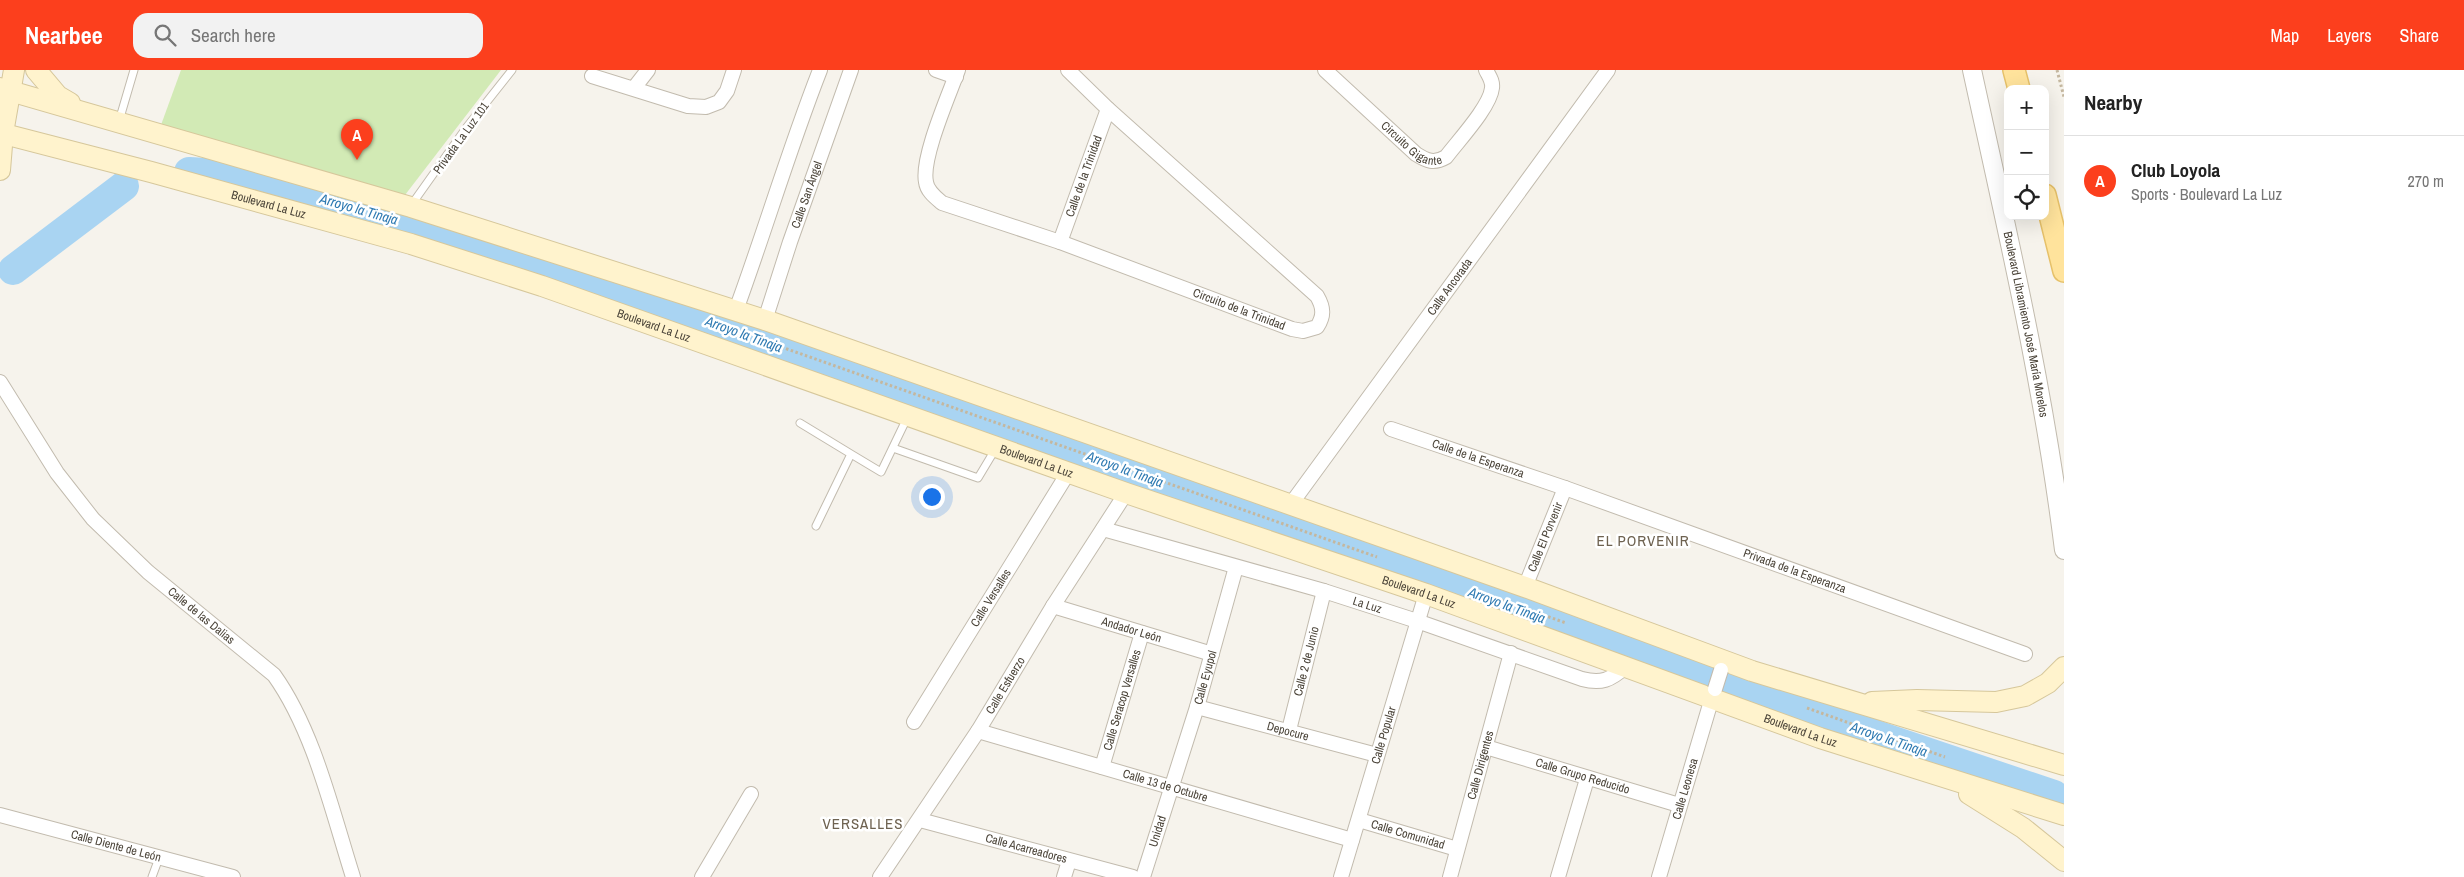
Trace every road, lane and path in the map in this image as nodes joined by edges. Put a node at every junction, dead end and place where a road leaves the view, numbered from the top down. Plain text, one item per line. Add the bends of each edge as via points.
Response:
1 (14, 70) edge
2 (36, 70) edge
3 (134, 70) edge
4 (512, 70) edge
5 (648, 70) edge
6 (734, 70) edge
7 (820, 70) edge
8 (851, 70) edge
9 (936, 70) edge
10 (1068, 70) edge
11 (1325, 70) edge
12 (1486, 70) edge
13 (1608, 70) edge
14 (1972, 70) edge
15 (2014, 70) edge
16 (2058, 70) edge
17 (957, 73) edge
18 (592, 76) dead end
19 (2018, 85) edge
20 (634, 88) junction
21 (5, 89) edge
22 (2064, 97) edge
23 (1108, 109) junction
24 (87, 113) junction
25 (119, 122) junction
26 (2, 133) edge
27 (0, 170) edge
28 (411, 206) junction
29 (2049, 211) edge
30 (1060, 242) junction
31 (2064, 271) edge
32 (736, 310) junction
33 (765, 320) junction
34 (0, 382) edge
35 (908, 416) junction
36 (800, 423) dead end
37 (1391, 429) dead end
38 (996, 447) junction
39 (893, 448) junction
40 (851, 454) junction
41 (1068, 473) junction
42 (1565, 488) junction
43 (1126, 493) junction
44 (1291, 504) junction
45 (816, 526) dead end
46 (1103, 530) junction
47 (2064, 550) edge
48 (1236, 568) junction
49 (1526, 587) junction
50 (1324, 591) junction
51 (1426, 594) junction
52 (1052, 606) junction
53 (1417, 621) junction
54 (1142, 633) junction
55 (1511, 653) junction
56 (1212, 654) junction
57 (2025, 654) dead end
58 (1722, 666) junction
59 (1625, 667) junction
60 (2064, 667) edge
61 (1713, 694) junction
62 (1854, 702) junction
63 (1197, 706) junction
64 (914, 722) dead end
65 (1289, 730) junction
66 (978, 731) junction
67 (1486, 747) junction
68 (1377, 755) junction
69 (2064, 764) edge
70 (1102, 767) junction
71 (1587, 779) junction
72 (1947, 779) junction
73 (1171, 787) junction
74 (750, 794) dead end
75 (1679, 805) junction
76 (0, 816) edge
77 (2064, 816) edge
78 (920, 820) junction
79 (1359, 820) junction
80 (1352, 840) junction
81 (1457, 849) junction
82 (159, 858) junction
83 (1069, 861) junction
84 (2064, 861) edge
85 (152, 877) edge
86 (233, 877) edge
87 (353, 877) edge
88 (702, 877) edge
89 (880, 877) edge
90 (1064, 877) edge
91 (1133, 877) edge
92 (1143, 877) edge
93 (1341, 877) edge
94 (1450, 877) edge
95 (1558, 877) edge
96 (1659, 877) edge

1 - 21 main road
2 - 24 main road via 58,96
3 - 25 lane
4 - 28 lane, Privada La Luz 101
5 - 20 street
6 - 20 street via 727,91 719,102 706,107 688,106
7 - 32 street
8 - 33 street, Calle San Ángel
9 - 17 street, Circuito de la Trinidad
10 - 23 street, Circuito de la Trinidad
11 - 12 street, Circuito Gigante via 1416,154 1438,162 1446,157 1487,102 1492,81
13 - 44 street, Calle Ancorada
14 - 47 street, Boulevard Libramiento José María Morelos via 2033,346
15 - 19 main road
16 - 22 path
17 - 30 street, Circuito de la Trinidad via 929,153 926,182 932,194 954,209
18 - 20 street
21 - 24 main road
21 - 26 main road
23 - 30 street, Calle de la Trinidad
23 - 30 street, Circuito de la Trinidad via 1317,296 1322,304 1321,321 1311,330 1292,329
24 - 25 main road
25 - 28 main road
26 - 27 main road
26 - 35 main road, Boulevard La Luz via 411,244 542,286
28 - 32 main road
29 - 31 main road
32 - 33 main road
33 - 44 main road
34 - 87 street, Calle de las Dalias via 57,473 93,519 148,572 274,675 289,696 304,728
35 - 38 main road, Boulevard La Luz
35 - 39 lane
36 - 40 lane
37 - 42 street, Calle de la Esperanza
38 - 39 lane via 978,478
38 - 41 main road, Boulevard La Luz
39 - 40 lane via 881,472
40 - 45 lane
41 - 43 main road, Boulevard La Luz
41 - 64 street, Calle Versalles
42 - 49 street, Calle El Porvenir
42 - 57 street, Privada de la Esperanza
43 - 46 street, Calle Esfuerzo
43 - 51 main road, Boulevard La Luz
44 - 49 main road
46 - 48 street, La Luz
46 - 52 street, Calle Esfuerzo
48 - 50 street, La Luz
48 - 56 street, Calle Eyupol
49 - 58 main road
50 - 53 street, La Luz
50 - 65 street, Calle 2 de Junio
51 - 53 street, Calle Popular
51 - 59 main road, Boulevard La Luz
52 - 54 street, Andador León
52 - 66 street, Calle Esfuerzo
53 - 55 street, La Luz
53 - 68 street, Calle Popular
54 - 56 street, Andador León
54 - 70 street, Calle Seracop Versalles
55 - 59 street, La Luz via 1593,682 1606,682
55 - 67 street, Calle Dirigentes
56 - 63 street, Calle Eyupol
58 - 61 street, Calle Leonesa, bridge
58 - 62 main road
59 - 61 main road, Boulevard La Luz
60 - 62 main road via 2048,683 2025,696 1996,702
61 - 72 main road, Boulevard La Luz via 1820,738
61 - 75 street, Calle Leonesa
62 - 69 main road
63 - 65 street, Depocure
63 - 73 street, Calle Eyupol
65 - 68 street, Depocure
66 - 70 street, Calle 13 de Octubre
66 - 78 street, Calle Esfuerzo
67 - 71 street, Calle Grupo Reducido
67 - 81 street, Calle Dirigentes
68 - 79 street, Calle Popular
70 - 73 street, Calle 13 de Octubre
71 - 75 street, Calle Grupo Reducido
71 - 95 street
72 - 77 main road, Boulevard La Luz
72 - 84 main road via 2023,828
73 - 80 street, Calle 13 de Octubre
73 - 92 street, Unidad
74 - 88 street
75 - 96 street, Calle Leonesa
76 - 82 street, Calle Diente de León
78 - 83 street, Calle Acarreadores
78 - 89 street, Calle Esfuerzo
79 - 80 street, Calle Popular
79 - 81 street, Calle Comunidad
80 - 93 street, Calle Popular
81 - 94 street, Calle Dirigentes
82 - 85 lane
82 - 86 street, Calle Diente de León
83 - 90 street
83 - 91 street, Calle Acarreadores

